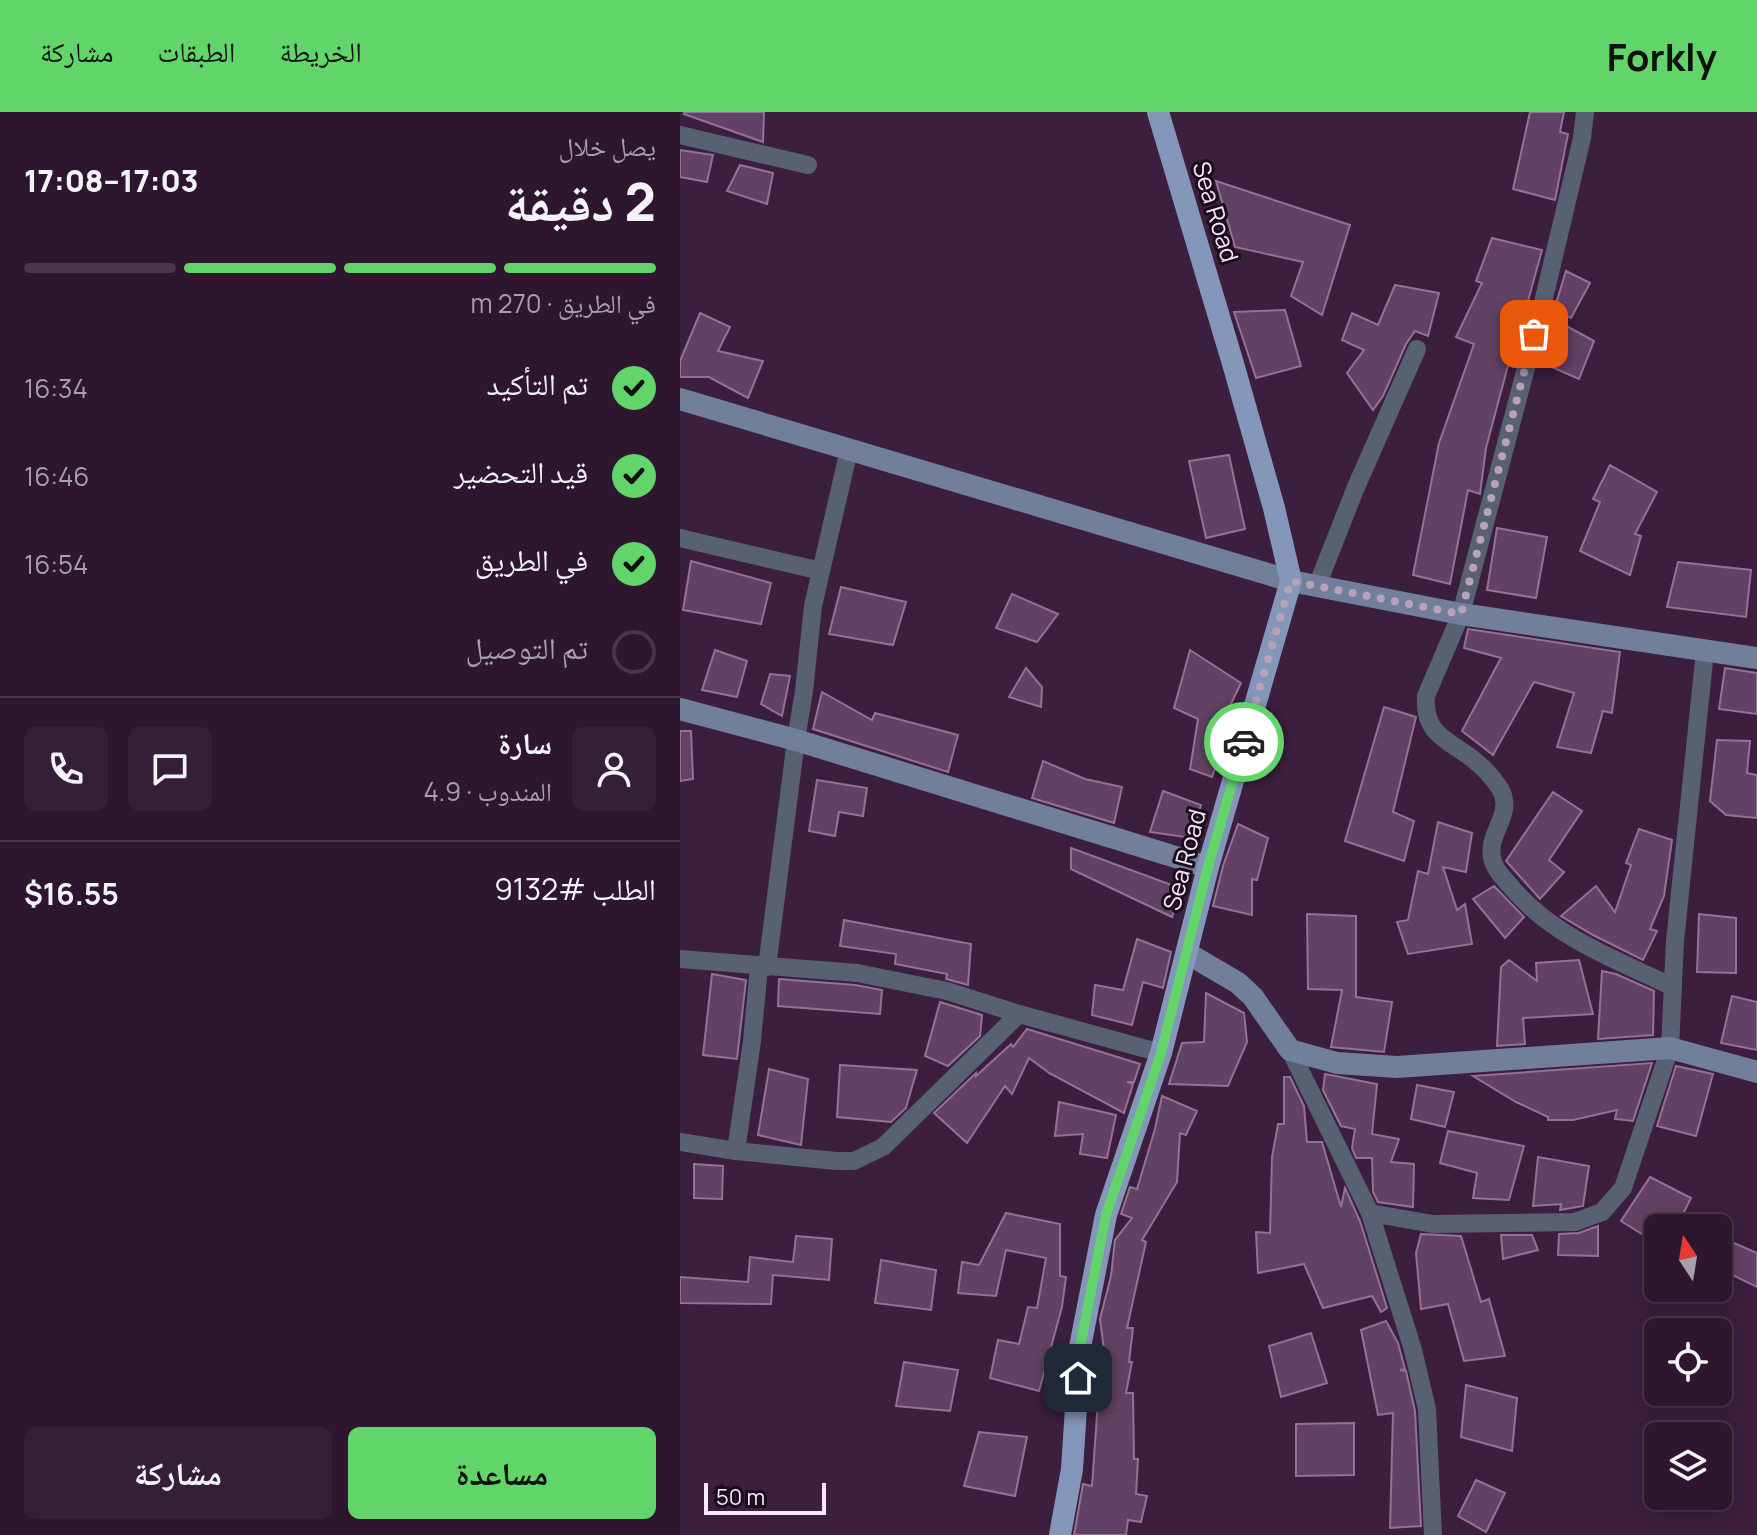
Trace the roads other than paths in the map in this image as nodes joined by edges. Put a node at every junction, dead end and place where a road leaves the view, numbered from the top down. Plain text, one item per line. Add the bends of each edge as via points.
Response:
1 (1158, 112) edge
2 (1585, 112) edge
3 (680, 135) edge
4 (808, 165) dead end
5 (1417, 349) dead end
6 (680, 399) edge
7 (849, 450) junction
8 (680, 538) edge
9 (821, 571) junction
10 (1291, 581) junction
11 (1317, 586) junction
12 (1461, 614) junction
13 (1705, 651) junction
14 (1757, 658) edge
15 (680, 709) edge
16 (796, 740) junction
17 (1208, 867) junction
18 (1187, 953) junction
19 (680, 959) edge
20 (763, 967) junction
21 (1673, 987) junction
22 (1019, 1014) junction
23 (1670, 1048) junction
24 (1290, 1050) junction
25 (1161, 1053) junction
26 (1757, 1072) edge
27 (680, 1142) edge
28 (736, 1151) junction
29 (1370, 1213) junction
30 (1060, 1535) edge
31 (1433, 1535) edge

1 - 10 main road, Sea Road
2 - 12 street via 1540,315
3 - 4 street
5 - 11 street
6 - 7 main road
7 - 9 street
7 - 10 main road
8 - 9 street
9 - 16 street
10 - 11 main road
10 - 17 main road, Sea Road
11 - 12 main road
12 - 13 main road
12 - 21 street via 1425,709 1433,730 1476,761 1503,794 1503,816 1492,840 1494,866 1521,898 1564,934
13 - 14 main road
13 - 21 street
15 - 16 main road
16 - 17 main road
16 - 20 street
17 - 18 main road, Sea Road
18 - 24 main road via 1246,990
18 - 25 main road, Sea Road
19 - 20 street
20 - 22 street via 857,973 947,991
20 - 28 street
21 - 23 street
22 - 25 street
22 - 28 street via 868,1156 836,1161
23 - 24 main road via 1397,1067 1337,1063
23 - 26 main road
23 - 29 street via 1623,1188 1602,1212 1575,1222 1433,1224
24 - 29 street
25 - 30 main road, Sea Road via 1106,1215 1080,1347 1072,1469
27 - 28 street
29 - 31 street via 1427,1409

